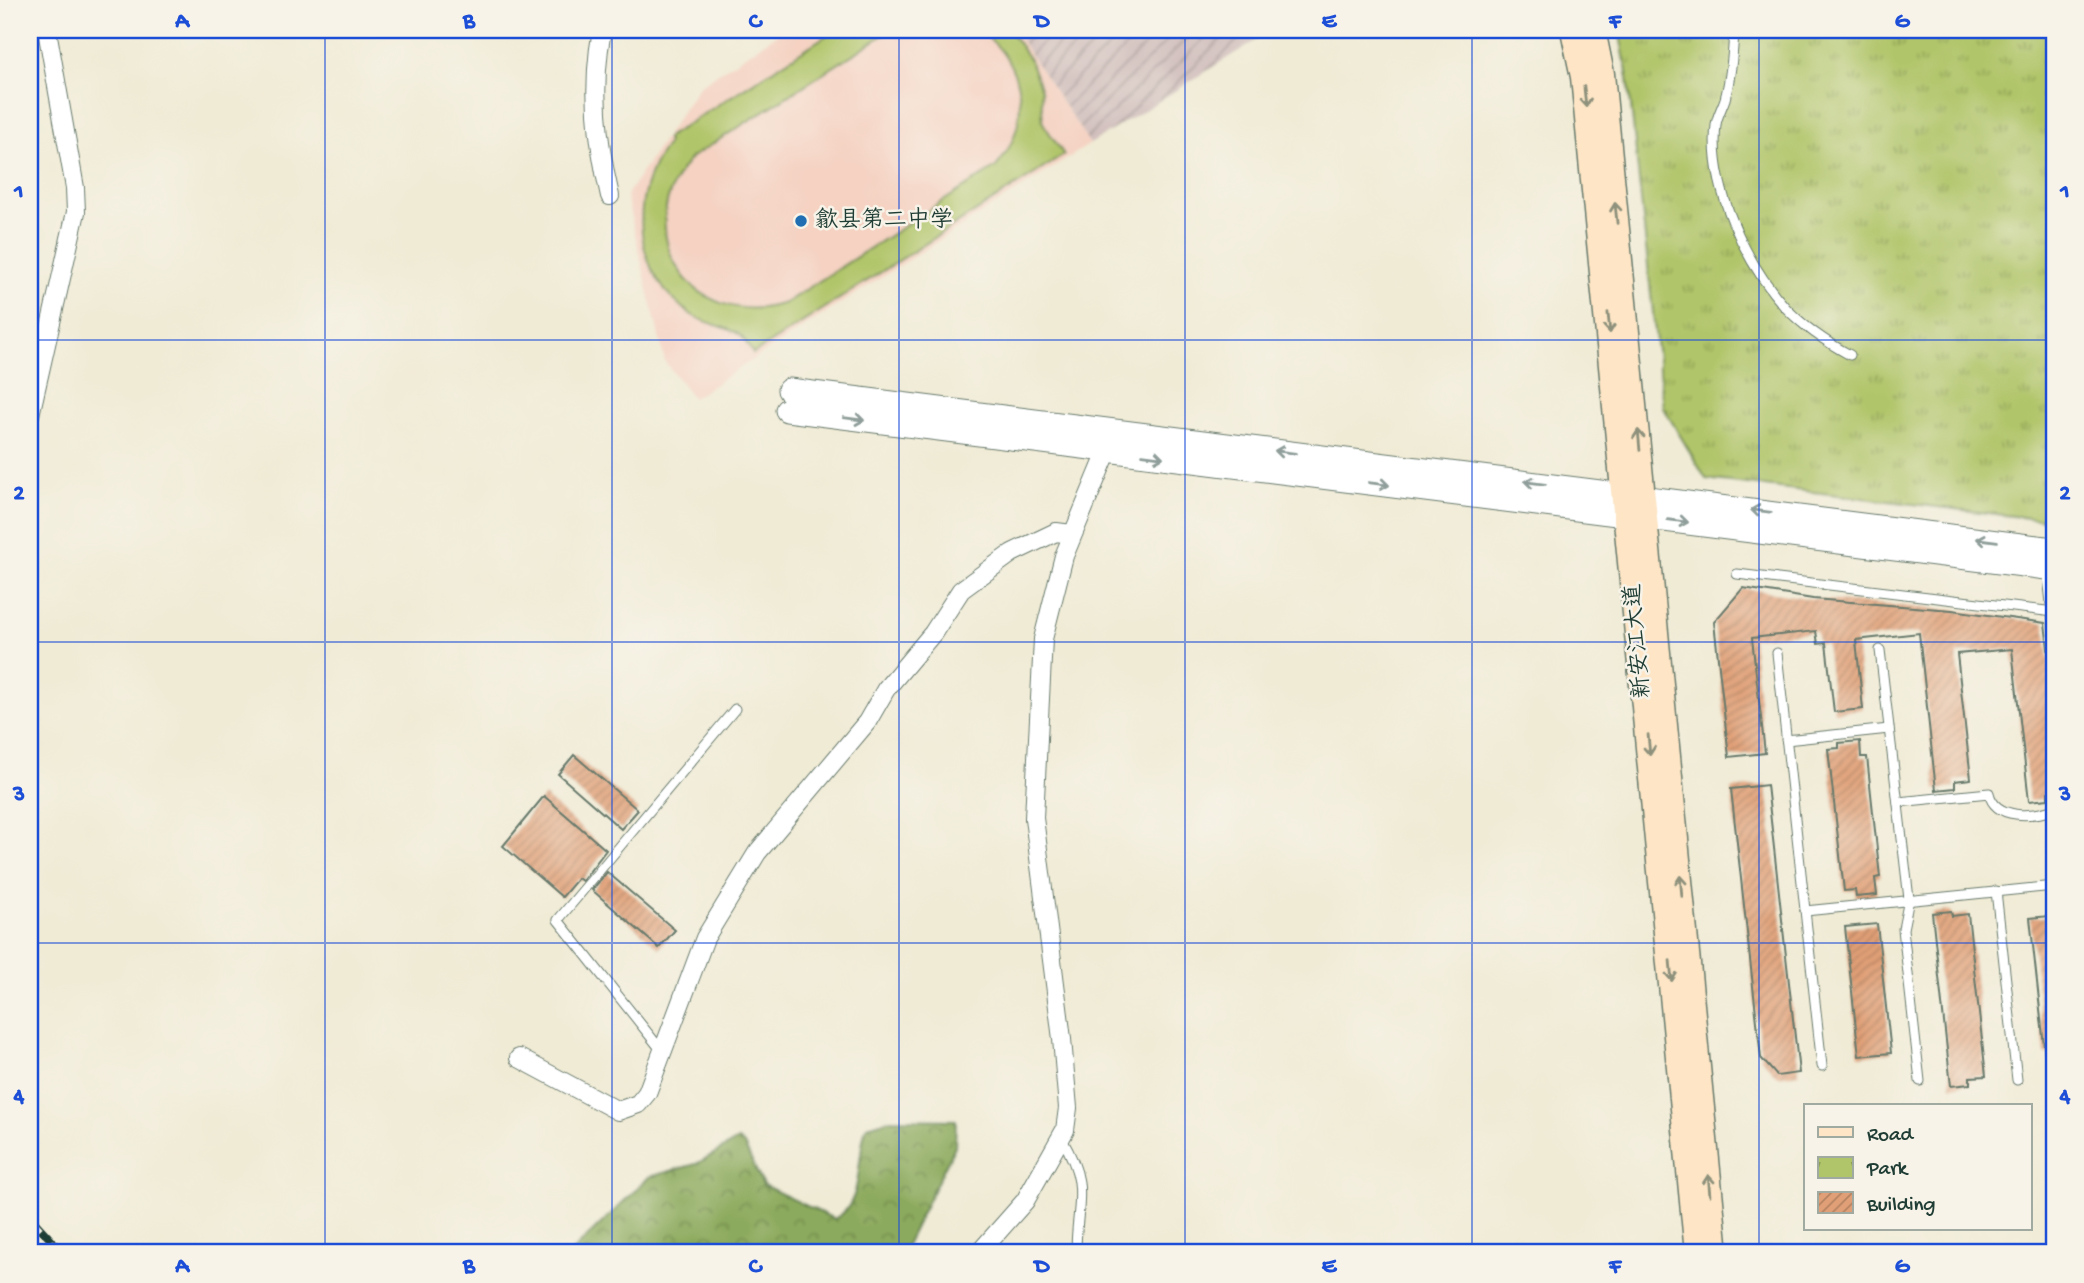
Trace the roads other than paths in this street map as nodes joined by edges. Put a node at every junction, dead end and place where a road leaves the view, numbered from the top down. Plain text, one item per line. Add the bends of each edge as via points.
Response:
1 (47, 30) edge
2 (602, 30) edge
3 (1573, 30) edge
4 (1593, 30) edge
5 (1734, 30) edge
6 (610, 196) dead end
7 (1850, 355) dead end
8 (30, 415) edge
9 (1108, 450) junction
10 (1636, 506) junction
11 (1072, 534) junction
12 (2052, 562) edge
13 (1737, 574) dead end
14 (2053, 612) edge
15 (2054, 629) edge
16 (1880, 650) dead end
17 (1777, 653) dead end
18 (735, 709) dead end
19 (1889, 729) junction
20 (1786, 740) junction
21 (1898, 802) junction
22 (2054, 809) edge
23 (2054, 886) edge
24 (1996, 891) junction
25 (1909, 899) junction
26 (1805, 911) junction
27 (662, 1051) junction
28 (519, 1058) dead end
29 (1822, 1066) dead end
30 (2017, 1080) dead end
31 (1920, 1081) dead end
32 (1062, 1139) junction
33 (979, 1253) edge
34 (1076, 1253) edge
35 (1697, 1253) edge
36 (1716, 1253) edge

1 - 8 street via 76,212
2 - 6 street via 595,83 598,144
3 -> 10 main road, 新安江大道 via 1583,77
10 -> 4 main road, 新安江大道 via 1602,74
5 - 7 lane via 1730,76 1716,123 1716,161 1730,210 1773,292 1801,322
9 -> 10 street
10 -> 9 street via 788,400
9 - 11 street
10 - 12 street
10 -> 35 main road, 新安江大道
36 -> 10 main road, 新安江大道
11 - 27 street via 1056,532 1012,552 954,598 867,722 747,866 705,938
11 - 32 street via 1043,639 1034,802 1068,1108
12 - 14 lane
13 - 14 lane
14 - 15 lane
16 - 19 lane
17 - 20 lane
18 - 27 lane via 558,920
19 - 20 lane
19 - 21 lane
20 - 26 lane
21 - 22 lane via 1989,793 1996,807 2007,813
21 - 25 lane
23 - 24 lane
24 - 25 lane
24 - 30 lane
25 - 26 lane
25 - 31 lane via 1903,929
26 - 29 lane
27 - 28 street via 642,1101 618,1111
32 - 33 street via 1025,1201
32 - 34 lane via 1076,1164 1082,1188

